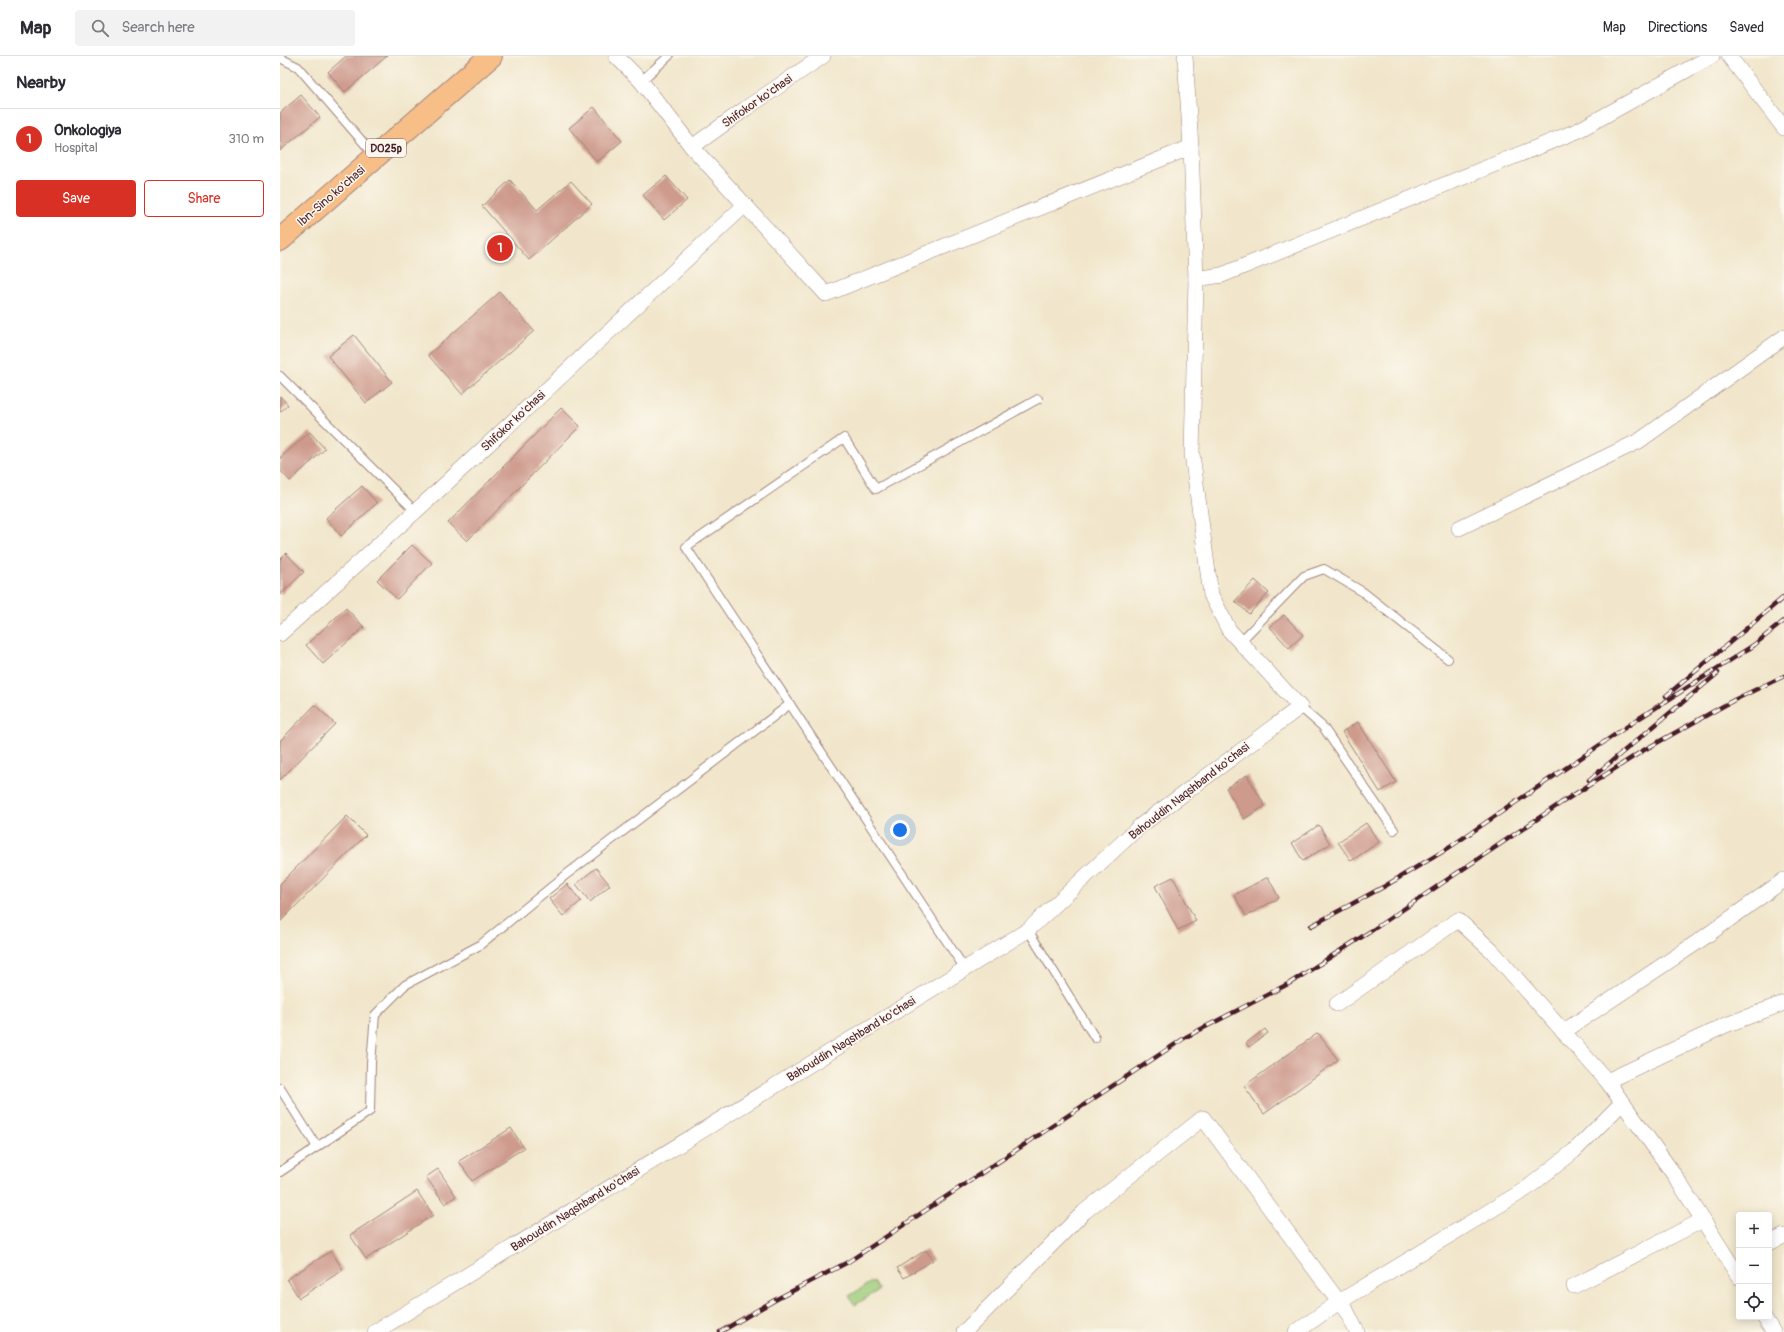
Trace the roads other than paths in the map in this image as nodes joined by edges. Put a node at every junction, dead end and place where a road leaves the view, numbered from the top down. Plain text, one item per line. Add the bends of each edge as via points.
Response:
1 (491, 56) edge
2 (616, 56) edge
3 (669, 56) edge
4 (823, 56) edge
5 (1185, 56) edge
6 (1712, 56) edge
7 (1729, 56) edge
8 (280, 58) edge
9 (641, 81) junction
10 (1784, 128) edge
11 (692, 147) junction
12 (1191, 147) junction
13 (376, 157) junction
14 (745, 206) junction
15 (280, 240) edge
16 (1196, 279) junction
17 (1784, 337) edge
18 (280, 376) edge
19 (1038, 400) dead end
20 (415, 511) junction
21 (1459, 528) dead end
22 (280, 634) edge
23 (1240, 642) junction
24 (1448, 659) dead end
25 (790, 704) junction
26 (1300, 707) junction
27 (1394, 830) dead end
28 (1784, 880) edge
29 (1028, 930) junction
30 (965, 969) junction
31 (1784, 1002) edge
32 (1337, 1004) dead end
33 (1563, 1032) junction
34 (1095, 1038) dead end
35 (1607, 1081) junction
36 (280, 1088) edge
37 (1623, 1102) junction
38 (317, 1147) junction
39 (280, 1172) edge
40 (1703, 1220) junction
41 (1784, 1236) edge
42 (1772, 1242) edge
43 (1734, 1260) edge
44 (1574, 1286) dead end
45 (1339, 1302) junction
46 (1766, 1320) edge
47 (375, 1332) edge
48 (964, 1332) edge
49 (1296, 1332) edge
50 (1357, 1332) edge
51 (1773, 1332) edge

1 - 13 main road, Ibn-Sino ko'chasi / D025p
2 - 9 street
3 - 9 lane
4 - 11 street, Shifokor ko'chasi
5 - 12 street
6 - 16 street via 1577,131 1222,275
7 - 10 street
8 - 13 lane via 298,67
9 - 11 street
11 - 14 street
12 - 14 street via 826,294
12 - 16 street
13 - 15 main road, Ibn-Sino ko'chasi / D025p
14 - 20 street, Shifokor ko'chasi
16 - 23 street via 1192,454 1211,595 1229,630
17 - 21 street via 1639,441
18 - 20 lane
19 - 25 lane via 876,489 844,438 686,547
20 - 22 street, Shifokor ko'chasi
23 - 24 lane via 1304,576 1324,569 1363,592
23 - 26 street
25 - 30 lane
25 - 38 lane via 567,874 480,945 405,985 375,1015 370,1112
26 - 27 lane via 1323,727
26 - 29 street, Bahouddin Naqshband ko'chasi via 1140,826
28 - 33 street via 1699,941
29 - 30 street, Bahouddin Naqshband ko'chasi
29 - 34 lane
30 - 47 street, Bahouddin Naqshband ko'chasi
31 - 35 street via 1726,1025
32 - 33 street via 1458,920 1492,950
33 - 35 street
35 - 37 street
36 - 38 lane
37 - 40 street
37 - 45 street via 1574,1151 1526,1189
38 - 39 lane
40 - 43 street
40 - 44 street
41 - 42 street
45 - 48 street via 1203,1118 1084,1212
45 - 49 street
45 - 50 street
46 - 51 street

